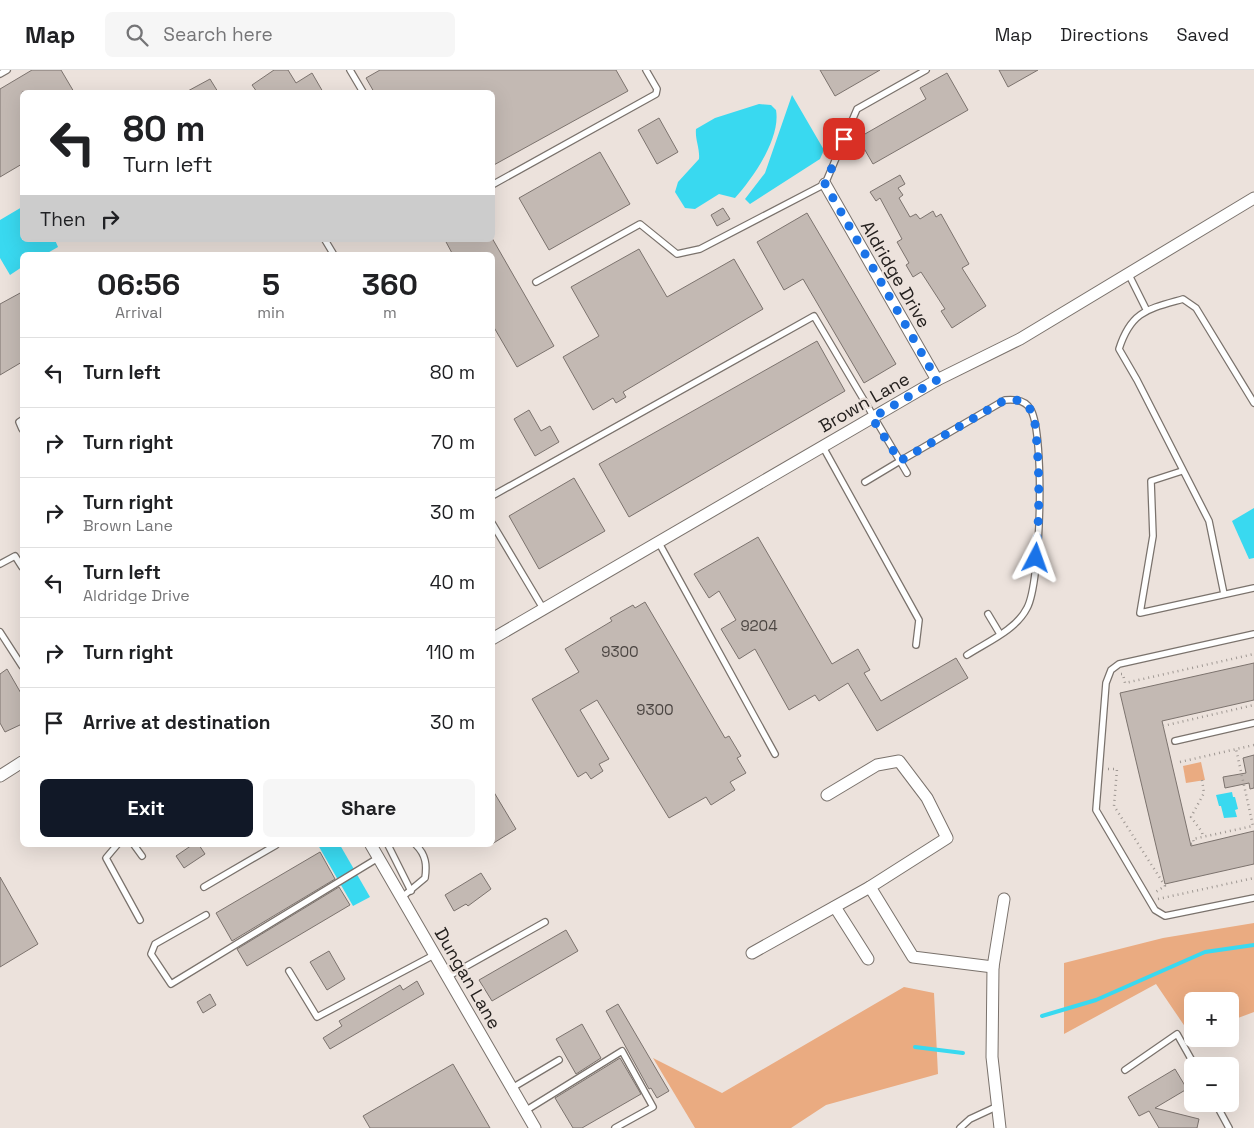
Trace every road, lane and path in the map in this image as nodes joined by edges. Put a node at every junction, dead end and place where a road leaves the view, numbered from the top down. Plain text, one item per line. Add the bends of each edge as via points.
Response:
1 (7, 70) edge
2 (350, 70) edge
3 (646, 70) edge
4 (926, 70) edge
5 (0, 74) edge
6 (362, 90) edge
7 (495, 183) edge
8 (825, 184) junction
9 (1254, 198) edge
10 (1128, 273) junction
11 (536, 282) dead end
12 (1146, 309) junction
13 (937, 380) junction
14 (1254, 403) edge
15 (872, 418) junction
16 (823, 447) junction
17 (900, 461) junction
18 (1182, 471) junction
19 (907, 473) dead end
20 (865, 482) dead end
21 (495, 494) edge
22 (495, 528) edge
23 (659, 543) junction
24 (0, 564) edge
25 (20, 564) edge
26 (1254, 588) edge
27 (1224, 594) junction
28 (544, 610) junction
29 (988, 614) dead end
30 (0, 632) edge
31 (1000, 634) junction
32 (1254, 634) edge
33 (495, 637) edge
34 (916, 645) dead end
35 (967, 654) dead end
36 (1254, 654) edge
37 (20, 663) edge
38 (1118, 676) dead end
39 (1254, 705) edge
40 (1254, 723) edge
41 (1163, 726) dead end
42 (1175, 741) dead end
43 (1254, 745) edge
44 (1236, 749) junction
45 (775, 754) dead end
46 (1196, 758) junction
47 (1180, 762) dead end
48 (20, 763) edge
49 (1198, 763) dead end
50 (1107, 768) dead end
51 (0, 776) edge
52 (1202, 780) dead end
53 (827, 795) dead end
54 (1253, 826) edge
55 (1203, 837) junction
56 (1191, 844) dead end
57 (116, 847) edge
58 (135, 847) edge
59 (273, 847) edge
60 (389, 847) edge
61 (418, 847) edge
62 (375, 852) edge
63 (142, 856) dead end
64 (1254, 878) edge
65 (204, 887) dead end
66 (870, 887) junction
67 (411, 891) junction
68 (401, 898) junction
69 (1254, 898) edge
70 (1004, 899) dead end
71 (835, 907) junction
72 (206, 915) dead end
73 (140, 920) dead end
74 (545, 922) dead end
75 (752, 953) dead end
76 (434, 955) junction
77 (868, 958) dead end
78 (993, 967) junction
79 (289, 971) dead end
80 (447, 977) junction
81 (1190, 1057) edge
82 (559, 1060) dead end
83 (1125, 1070) dead end
84 (512, 1088) junction
85 (998, 1106) junction
86 (525, 1111) junction
87 (1221, 1112) edge
88 (535, 1128) edge
89 (615, 1128) edge
90 (960, 1128) edge
91 (1000, 1128) edge
92 (1230, 1128) edge

1 - 5 lane
2 - 6 lane
3 - 7 lane via 657,89 656,94
4 - 8 lane via 857,109
8 - 11 lane via 700,249 677,254 640,224
8 - 13 street, Aldridge Drive
9 - 10 street, Brown Lane
10 - 12 lane
10 - 13 street, Brown Lane via 1020,338
12 - 14 lane via 1183,299 1196,308
12 - 18 lane via 1125,330 1118,349
13 - 15 street, Brown Lane
15 - 16 street, Brown Lane
15 - 17 lane
15 - 21 lane via 814,316
16 - 23 street, Brown Lane
16 - 34 lane via 919,620
17 - 19 lane
17 - 20 lane
17 - 31 lane via 1005,400 1015,399 1031,410 1039,471 1034,576 1028,608
18 - 27 lane via 1209,521
18 - 27 lane via 1151,481 1153,536 1140,612
22 - 28 lane
23 - 28 street, Brown Lane
23 - 45 lane
24 - 25 lane via 15,556
26 - 27 lane
28 - 33 street, Brown Lane
29 - 31 lane
30 - 37 lane
31 - 35 lane
32 - 69 lane via 1119,664 1111,670 1106,683 1096,810 1155,910 1165,916
36 - 38 path via 1125,682 1122,674
39 - 41 path
40 - 42 lane
43 - 44 path
44 - 46 path
44 - 54 path
46 - 47 path
46 - 49 path
48 - 51 street
50 - 64 path via 1117,769 1114,806 1165,886 1154,893 1158,899
52 - 55 path via 1204,793 1191,817
53 - 66 street via 877,765 899,761 927,798 946,838
54 - 55 path
55 - 56 path via 1193,839
57 - 73 lane via 106,858
58 - 63 lane
59 - 65 lane
60 - 67 lane
61 - 67 lane via 427,866 425,878
62 - 68 street, Dungan Lane
62 - 72 lane via 171,984 151,954 155,944
66 - 71 street
66 - 78 street via 913,957
67 - 68 lane
68 - 76 street, Dungan Lane
70 - 78 street
71 - 75 street
71 - 77 street
74 - 80 lane
76 - 79 lane via 317,1017
76 - 80 street, Dungan Lane
78 - 85 street via 992,1056
80 - 84 street, Dungan Lane
81 - 83 lane via 1178,1034
82 - 84 lane
84 - 86 street, Dungan Lane
85 - 90 lane via 970,1119
85 - 91 street
86 - 88 street, Dungan Lane
86 - 89 lane via 622,1051 653,1107
87 - 92 lane

